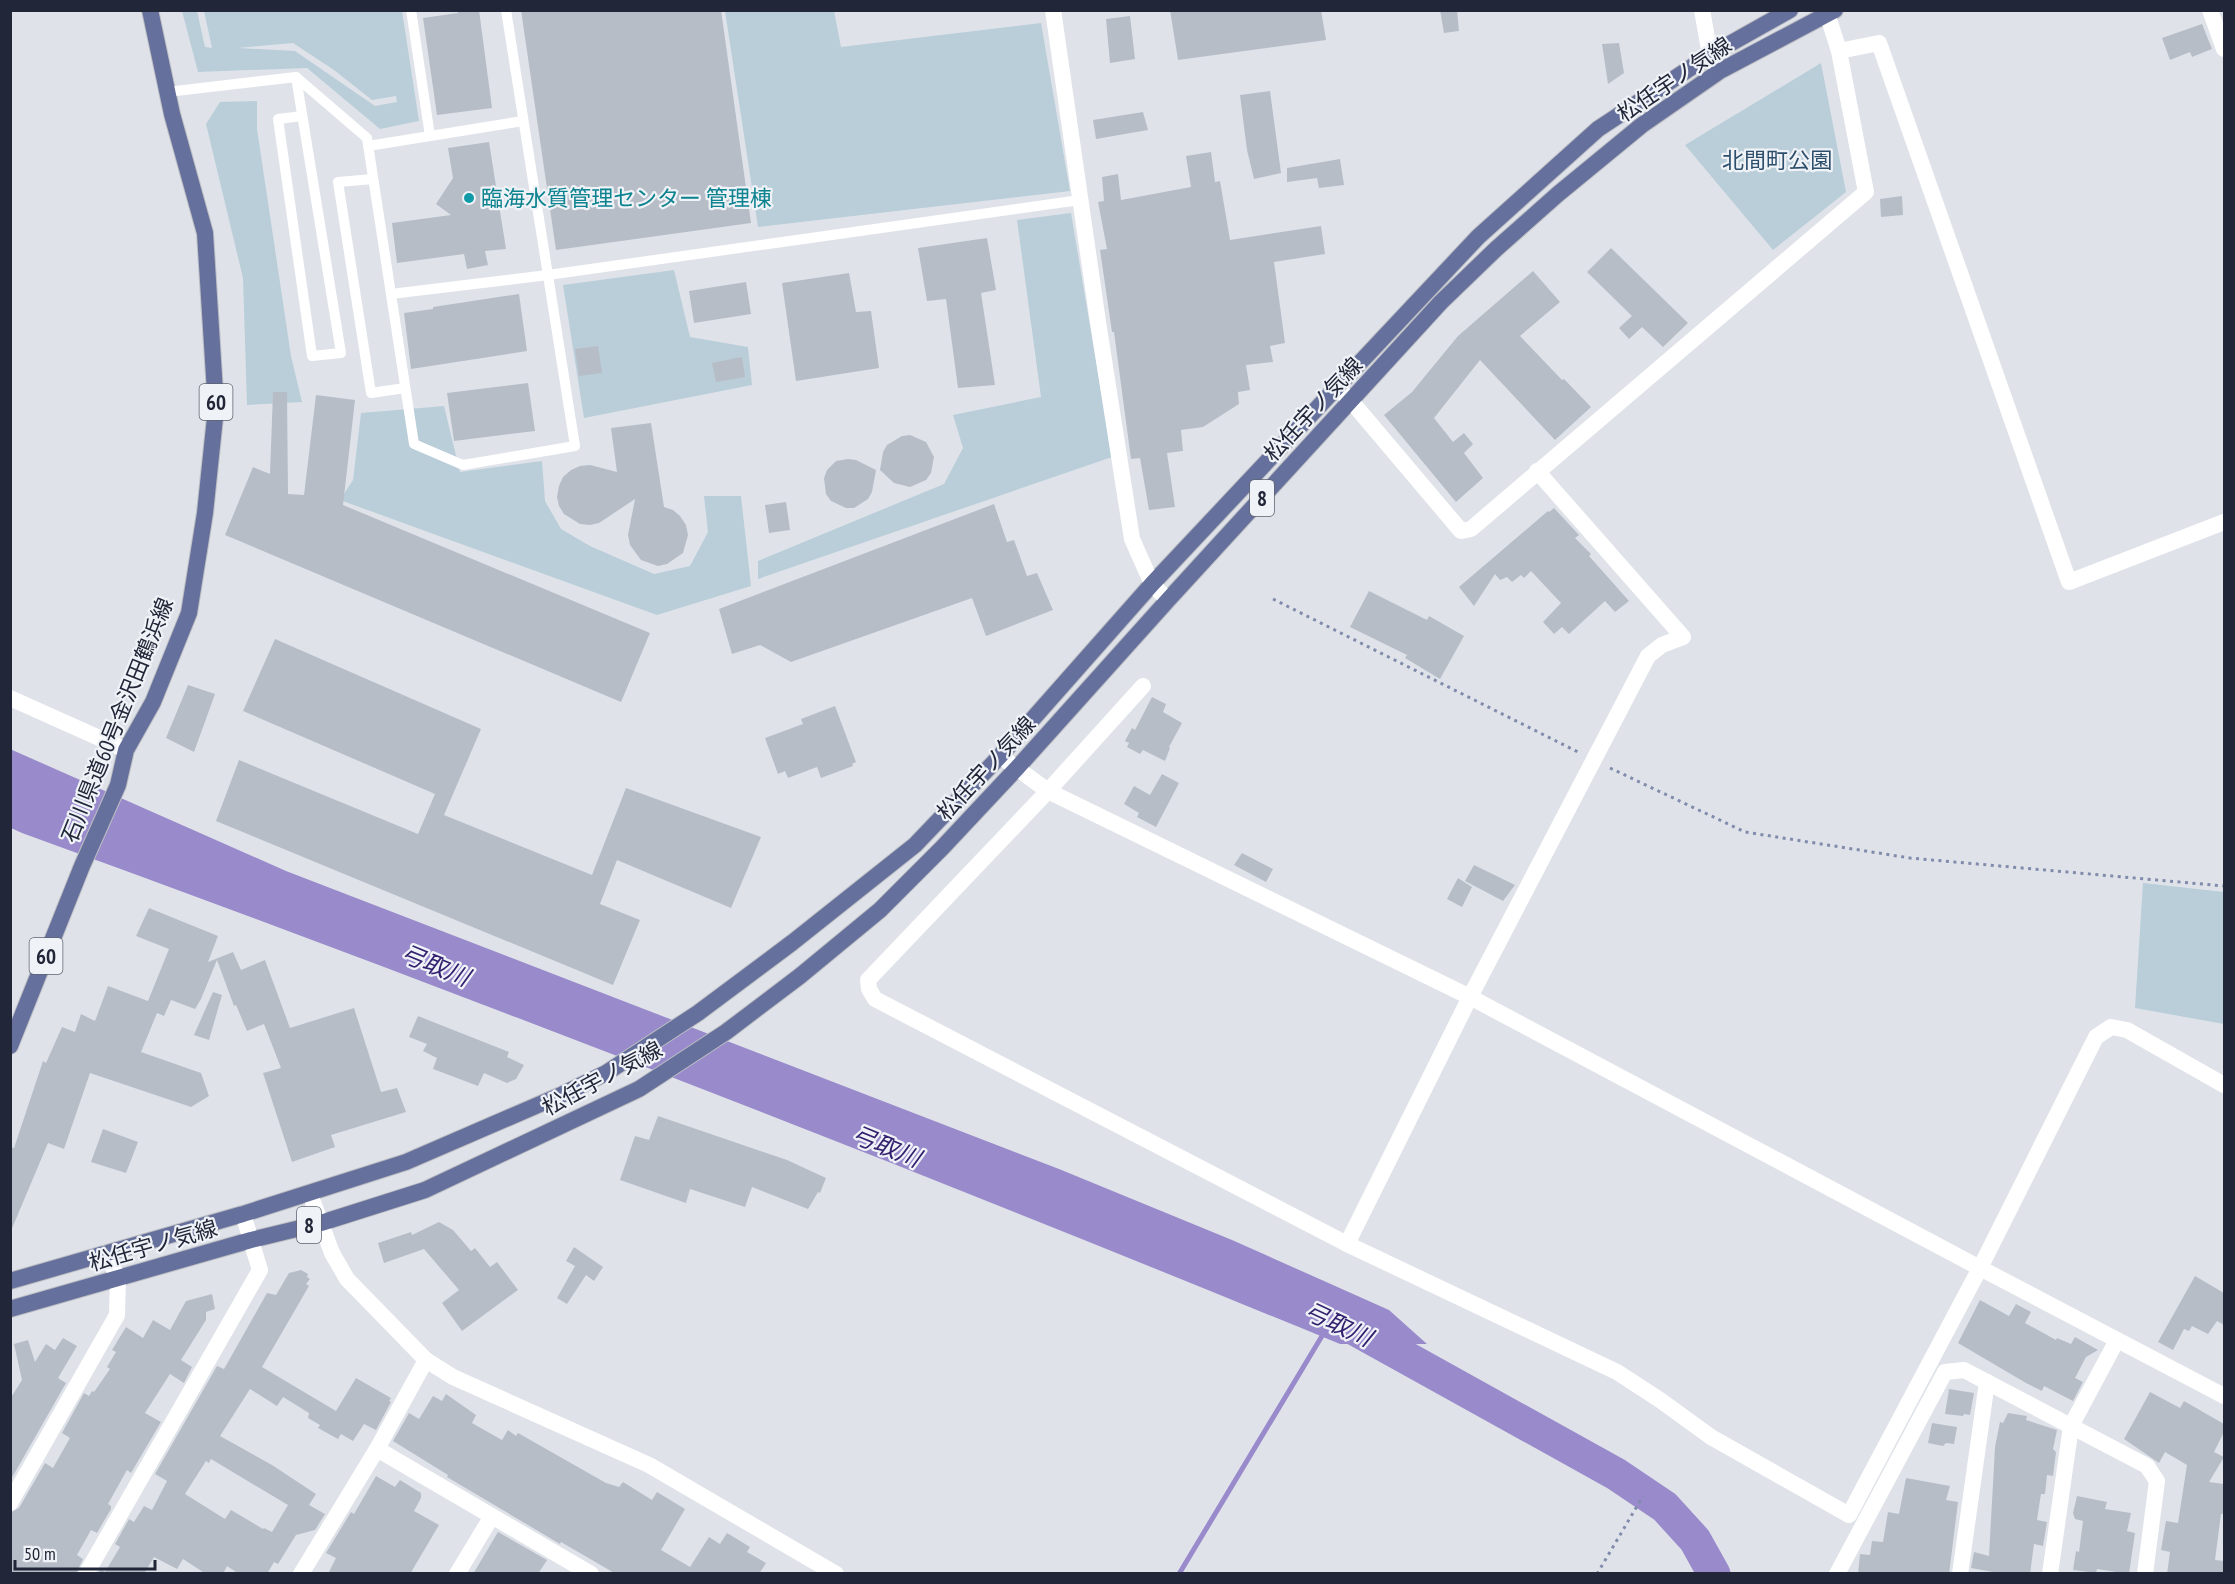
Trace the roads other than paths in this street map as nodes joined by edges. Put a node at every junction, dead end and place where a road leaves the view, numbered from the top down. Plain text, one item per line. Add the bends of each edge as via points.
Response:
1 (150, 10) edge
2 (411, 10) edge
3 (506, 10) edge
4 (1053, 10) edge
5 (1702, 10) edge
6 (1790, 10) edge
7 (2210, 10) edge
8 (1829, 12) edge
9 (2224, 49) edge
10 (1839, 51) junction
11 (1710, 55) junction
12 (1720, 71) junction
13 (296, 77) junction
14 (167, 92) junction
15 (303, 116) junction
16 (523, 121) junction
17 (430, 136) junction
18 (368, 146) junction
19 (373, 179) junction
20 (1080, 200) junction
21 (548, 275) junction
22 (391, 294) junction
23 (1336, 387) junction
24 (405, 388) junction
25 (1351, 401) junction
26 (1537, 471) junction
27 (2224, 522) edge
28 (1152, 584) junction
29 (1168, 600) junction
30 (1143, 686) dead end
31 (10, 698) edge
32 (126, 750) junction
33 (1000, 756) junction
34 (1017, 768) junction
35 (1048, 790) junction
36 (1470, 997) junction
37 (10, 1046) edge
38 (2224, 1085) edge
39 (310, 1194) junction
40 (243, 1214) junction
41 (321, 1222) junction
42 (251, 1240) junction
43 (1347, 1244) junction
44 (106, 1254) junction
45 (1980, 1268) junction
46 (10, 1273) edge
47 (29, 1276) junction
48 (118, 1278) junction
49 (10, 1281) edge
50 (10, 1309) edge
51 (2117, 1340) junction
52 (426, 1360) junction
53 (1987, 1382) junction
54 (2224, 1396) edge
55 (2071, 1426) junction
56 (377, 1449) junction
57 (10, 1503) edge
58 (492, 1516) junction
59 (86, 1574) edge
60 (301, 1574) edge
61 (457, 1574) edge
62 (591, 1574) edge
63 (836, 1574) edge
64 (1837, 1574) edge
65 (1960, 1574) edge
66 (2050, 1574) edge
67 (2145, 1574) edge

1 - 14 main road, 石川県道60号金沢田鶴浜線 / 60
2 - 17 lane
3 - 16 lane
4 - 20 street
5 - 11 street
6 - 11 main road, 松任宇ノ気線 / 8
7 - 9 street
8 - 10 street
8 - 12 main road, 松任宇ノ気線 / 8
10 - 26 street via 1866,192
10 - 27 street via 1879,43 2068,582
11 - 12 street
11 - 23 main road, 松任宇ノ気線 / 8 via 1598,129 1530,189 1470,245
12 - 25 main road, 松任宇ノ気線 / 8 via 1642,124 1513,233 1441,302
13 - 14 lane
13 - 15 lane
13 - 18 lane via 367,138
14 - 32 main road, 石川県道60号金沢田鶴浜線 / 60 via 205,233 216,408 189,613 153,702
15 - 15 lane via 341,353 312,356 278,119
16 - 17 lane
16 - 21 lane
17 - 18 lane
18 - 19 lane
19 - 22 lane
19 - 24 lane via 338,182 371,393
20 - 21 lane
20 - 28 street via 1132,539
21 - 22 lane
21 - 24 lane via 575,446 463,465 414,444
22 - 24 lane
23 - 25 street
23 - 28 main road, 松任宇ノ気線 / 8
25 - 26 street via 1461,531 1471,529
25 - 29 main road, 松任宇ノ気線 / 8
26 - 36 street via 1683,637 1648,656
28 - 29 street
28 - 33 main road, 松任宇ノ気線 / 8
29 - 34 main road, 松任宇ノ気線 / 8
30 - 35 street
31 - 32 street
32 - 37 main road, 石川県道60号金沢田鶴浜線 / 60 via 118,785
33 - 34 street
33 - 39 main road, 松任宇ノ気線 / 8 via 915,845 698,1013 606,1073 406,1162
34 - 35 street
34 - 41 main road, 松任宇ノ気線 / 8 via 880,910 726,1032 639,1089 425,1190
35 - 36 street
35 - 43 street via 868,980 875,999
36 - 43 street
36 - 45 street
38 - 45 street via 2127,1030 2111,1027 2096,1037
39 - 40 main road, 松任宇ノ気線 / 8
39 - 41 street
40 - 42 street
40 - 44 main road, 松任宇ノ気線 / 8
41 - 42 main road, 松任宇ノ気線 / 8
41 - 52 street via 347,1279
42 - 48 main road, 松任宇ノ気線 / 8
42 - 59 street via 260,1270
43 - 45 street via 1617,1372 1711,1437 1849,1515
44 - 47 main road, 松任宇ノ気線 / 8
44 - 48 street
45 - 51 street
46 - 47 main road
47 - 49 main road, 松任宇ノ気線 / 8
48 - 50 main road, 松任宇ノ気線 / 8
48 - 57 street via 117,1316
51 - 54 street
51 - 55 street
52 - 56 street
52 - 63 street via 453,1377 649,1465
53 - 55 street
53 - 64 street via 1964,1370 1945,1372
53 - 65 street
55 - 66 street
55 - 67 street via 2147,1466 2157,1481
56 - 58 street
56 - 60 street
58 - 61 street
58 - 62 street

